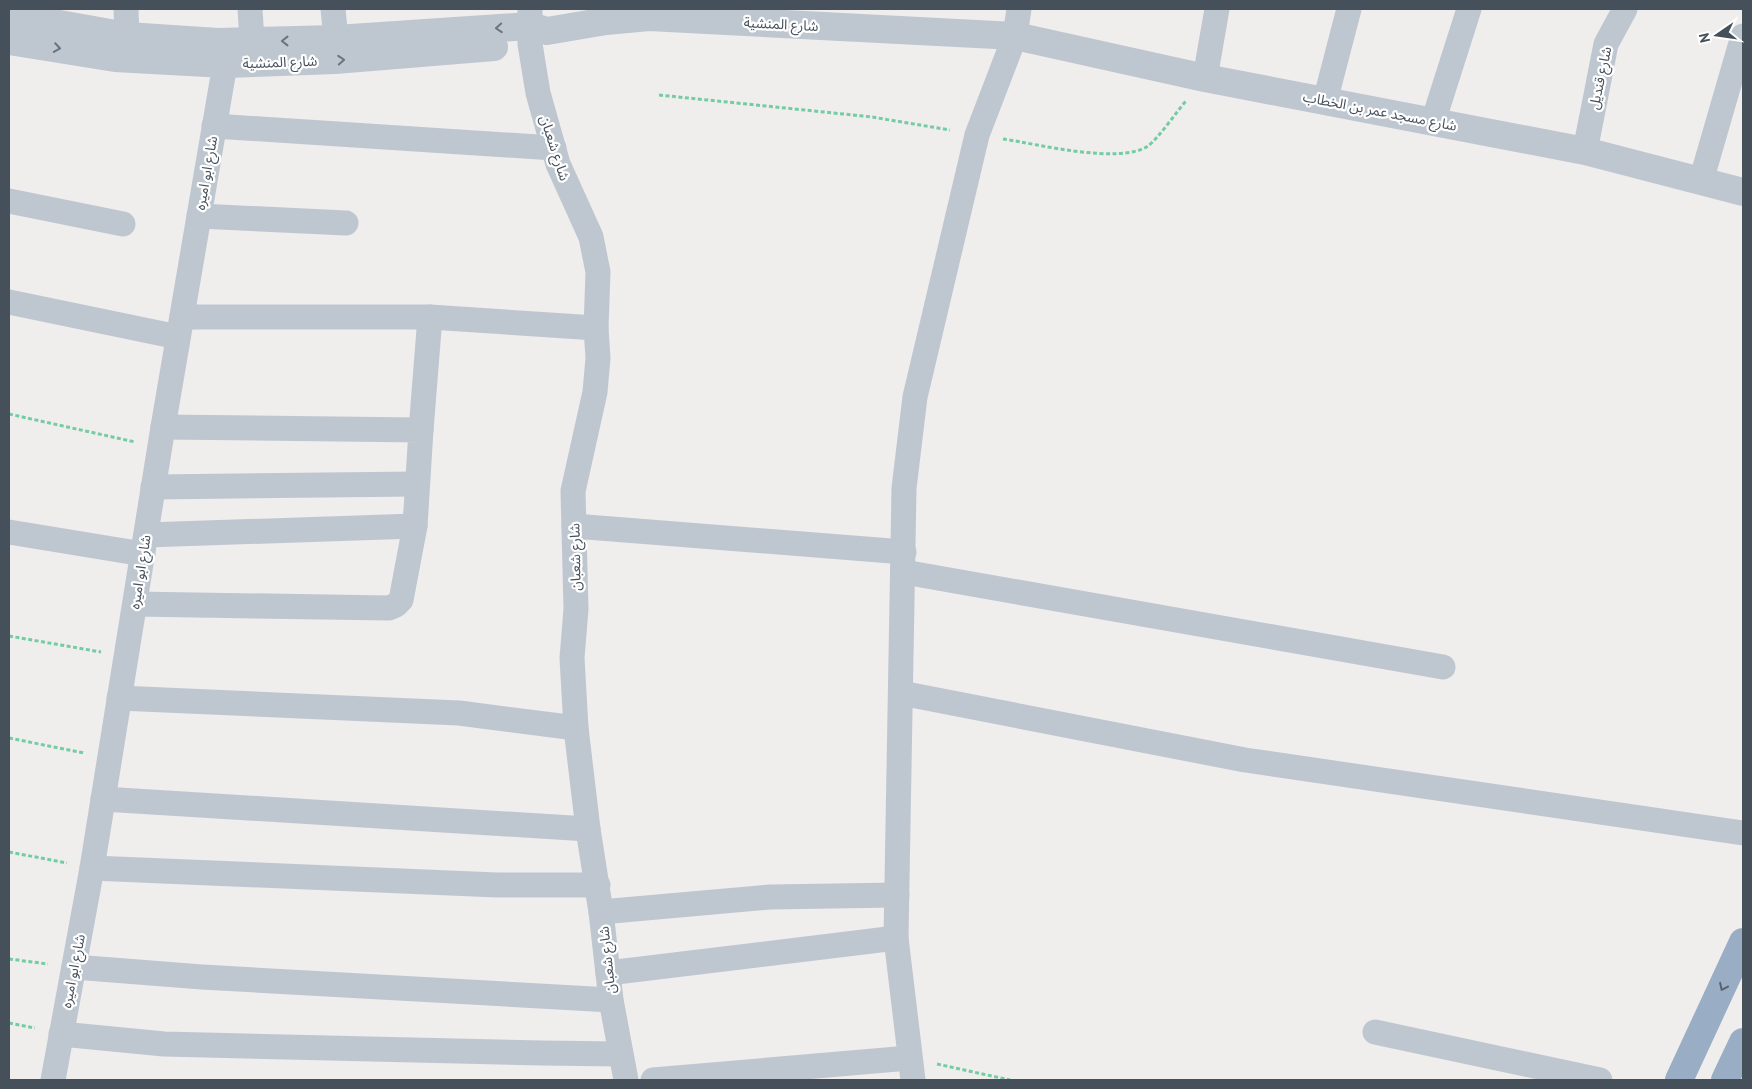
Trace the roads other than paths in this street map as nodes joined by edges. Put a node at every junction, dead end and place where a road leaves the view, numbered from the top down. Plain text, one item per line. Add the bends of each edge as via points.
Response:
1 (126, 9) edge
2 (250, 9) edge
3 (333, 9) edge
4 (1019, 9) edge
5 (1217, 9) edge
6 (1349, 9) edge
7 (1469, 9) edge
8 (1626, 9) edge
9 (9, 15) edge
10 (534, 28) edge
11 (127, 36) junction
12 (1015, 36) junction
13 (1743, 36) edge
14 (336, 39) junction
15 (9, 41) edge
16 (252, 41) junction
17 (225, 64) junction
18 (1205, 78) junction
19 (1325, 101) junction
20 (1433, 122) junction
21 (214, 126) junction
22 (554, 148) junction
23 (1585, 151) junction
24 (1701, 181) junction
25 (1743, 192) edge
26 (9, 201) edge
27 (199, 216) junction
28 (346, 223) dead end
29 (124, 224) dead end
30 (9, 302) edge
31 (430, 317) junction
32 (180, 327) junction
33 (596, 328) junction
34 (421, 430) junction
35 (162, 437) junction
36 (417, 484) junction
37 (154, 487) junction
38 (415, 526) junction
39 (574, 526) junction
40 (9, 532) edge
41 (144, 545) junction
42 (904, 562) junction
43 (134, 604) junction
44 (1443, 667) dead end
45 (901, 694) junction
46 (119, 698) junction
47 (576, 728) junction
48 (103, 799) junction
49 (588, 829) junction
50 (1743, 833) edge
51 (92, 868) junction
52 (598, 885) junction
53 (897, 894) junction
54 (601, 912) junction
55 (896, 938) junction
56 (1743, 942) edge
57 (74, 967) junction
58 (608, 973) junction
59 (611, 1000) junction
60 (1375, 1032) dead end
61 (61, 1034) junction
62 (1743, 1042) edge
63 (620, 1054) junction
64 (911, 1069) edge
65 (53, 1080) edge
66 (626, 1080) edge
67 (653, 1080) edge
68 (1600, 1080) edge
69 (1679, 1080) edge
70 (1725, 1080) edge

1 - 11 street
2 - 16 street
3 - 14 street
4 - 12 street
5 - 18 street
6 - 19 street
7 - 20 street
8 - 23 street, شارع قنديل via 1606,44
9 - 11 street, شارع المنشية
10 - 12 street, شارع المنشية via 649,18
10 -> 14 street, شارع المنشية
17 -> 10 street, شارع المنشية via 335,60
10 - 22 street, شارع شعبان via 534,74
11 - 16 street, شارع المنشية
12 - 18 street, شارع مسجد عمر بن الخطاب
12 - 42 street via 977,135 915,397 904,488
13 - 24 street
14 -> 16 street, شارع المنشية
15 -> 17 street, شارع المنشية via 115,58
17 - 21 street, شارع ابو اميره
18 - 19 street, شارع مسجد عمر بن الخطاب
19 - 20 street, شارع مسجد عمر بن الخطاب
20 - 23 street, شارع مسجد عمر بن الخطاب
21 - 22 street
21 - 27 street, شارع ابو اميره
22 - 33 street, شارع شعبان via 564,179 592,237 598,272
23 - 24 street, شارع مسجد عمر بن الخطاب
24 - 25 street, شارع مسجد عمر بن الخطاب
26 - 29 street
27 - 28 street
27 - 32 street, شارع ابو اميره
30 - 32 street
31 - 32 street
31 - 33 street
31 - 34 street
32 - 35 street, شارع ابو اميره
33 - 39 street, شارع شعبان via 595,392 574,491
34 - 35 street
34 - 36 street
35 - 37 street, شارع ابو اميره
36 - 37 street
36 - 38 street
37 - 41 street, شارع ابو اميره
38 - 41 street
38 - 43 street via 401,600 389,608
39 - 42 street
39 - 47 street, شارع شعبان via 576,625 572,658
40 - 41 street
41 - 43 street, شارع ابو اميره
42 - 44 street
42 - 45 street
43 - 46 street, شارع ابو اميره
45 - 50 street via 1245,760
45 - 53 street
46 - 47 street via 459,713
46 - 48 street, شارع ابو اميره
47 - 49 street, شارع شعبان
48 - 49 street
48 - 51 street, شارع ابو اميره
49 - 52 street, شارع شعبان
51 - 52 street via 497,885
51 - 57 street, شارع ابو اميره
52 - 54 street, شارع شعبان
53 - 54 street via 770,897
53 - 55 street
54 - 58 street, شارع شعبان
55 - 58 street
55 - 64 street
56 -> 69 highway
57 - 59 street via 202,978
57 - 61 street, شارع ابو اميره
58 - 59 street, شارع شعبان
59 - 63 street, شارع شعبان
60 - 68 street
61 - 63 street via 164,1044
61 - 65 street, شارع ابو اميره
62 - 70 highway
63 - 66 street, شارع شعبان
64 - 67 street

